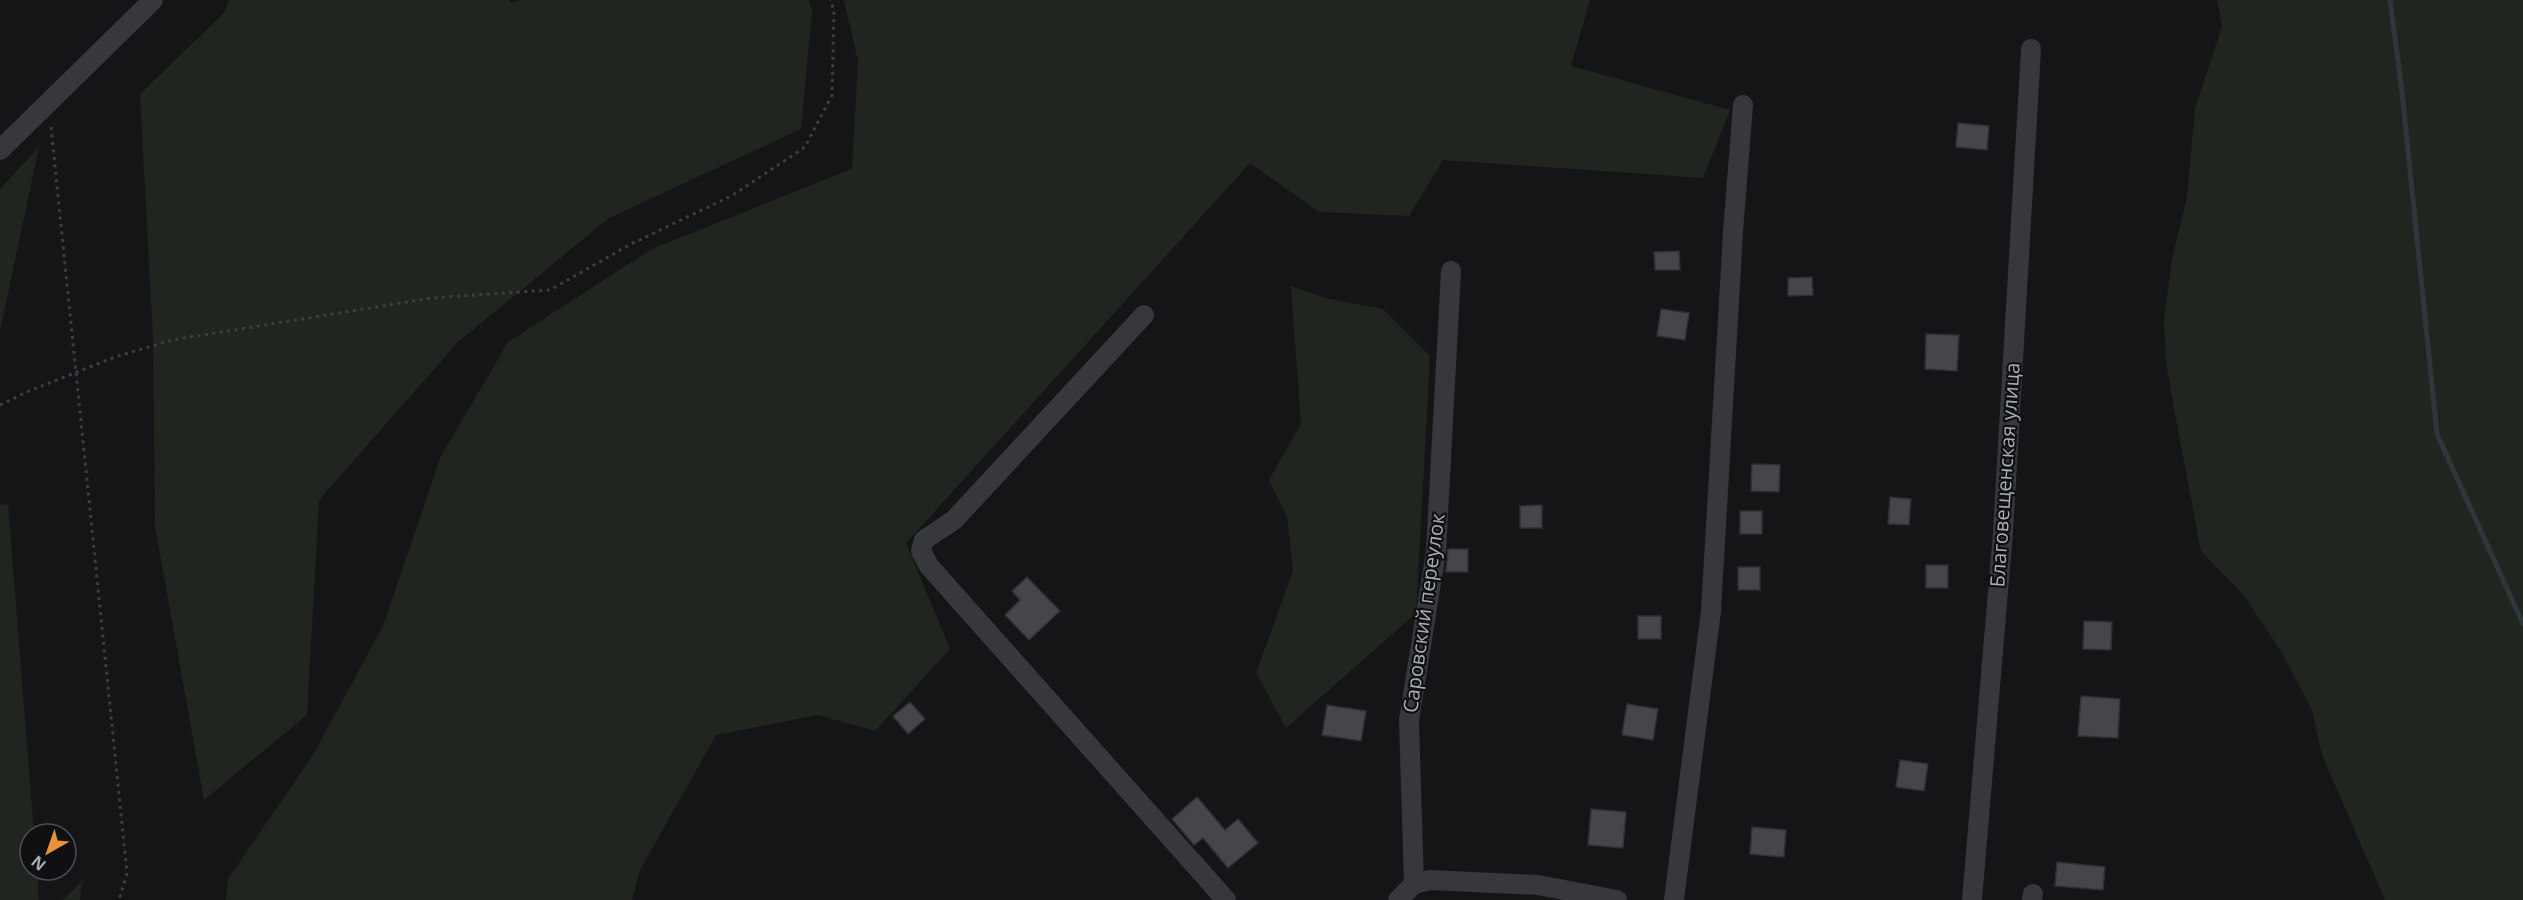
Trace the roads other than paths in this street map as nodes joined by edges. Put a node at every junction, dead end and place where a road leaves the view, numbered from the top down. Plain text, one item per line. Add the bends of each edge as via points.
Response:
1 (153, 0) edge
2 (2031, 49) dead end
3 (1743, 105) dead end
4 (0, 150) edge
5 (1451, 271) dead end
6 (1144, 315) dead end
7 (1414, 884) junction
8 (1536, 892) edge
9 (1226, 900) edge
10 (1398, 900) edge
11 (1617, 900) edge
12 (1674, 900) edge
13 (1972, 900) edge

1 - 4 street
2 - 13 street, Благовещенская улица via 2003,532
3 - 12 street via 1711,611
5 - 7 street, Саровский переулок via 1436,552 1409,720
6 - 9 street via 954,520 924,540 921,551 929,566 995,642
7 - 8 street via 1430,880
7 - 10 street
8 - 11 street

